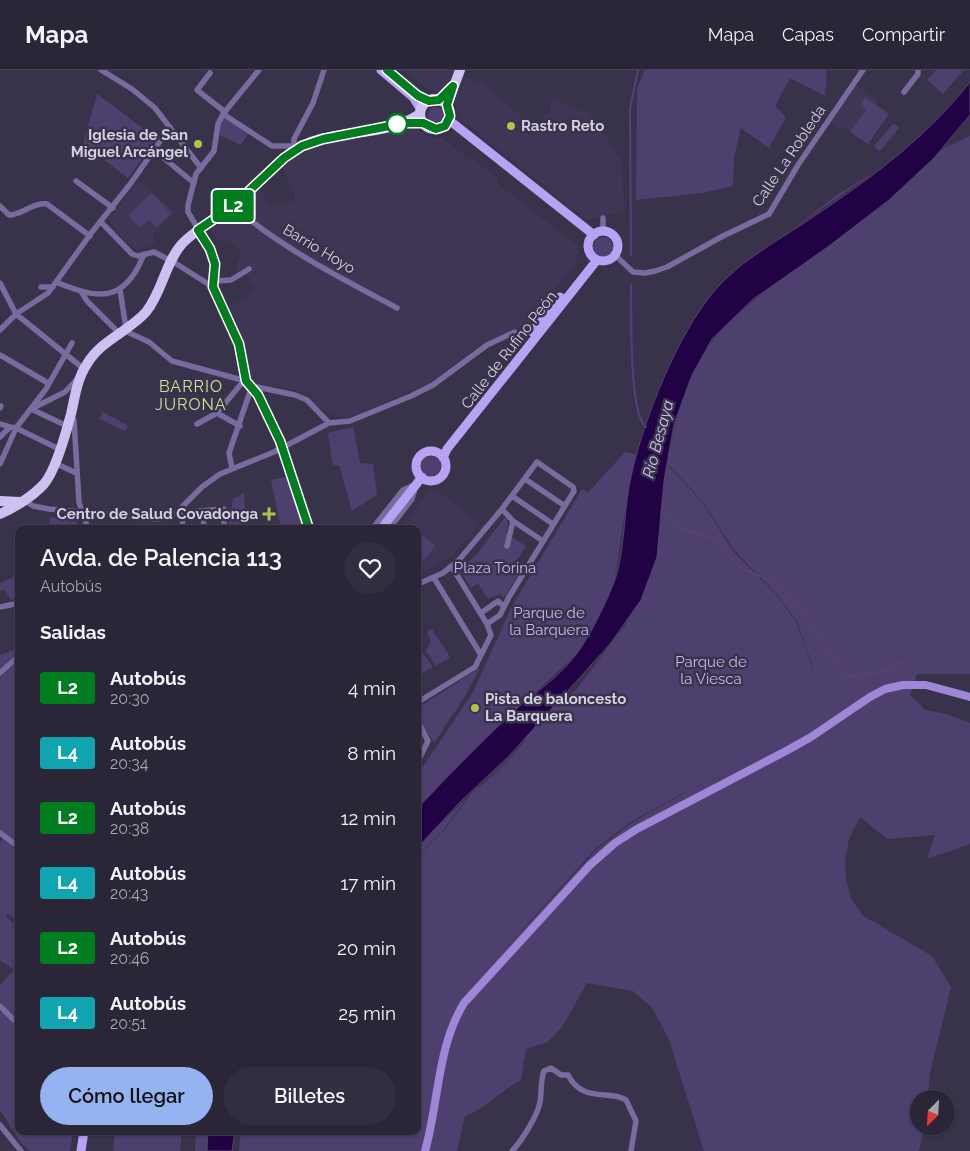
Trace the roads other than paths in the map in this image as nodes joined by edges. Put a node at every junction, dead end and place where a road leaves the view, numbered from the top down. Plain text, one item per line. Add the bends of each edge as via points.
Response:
1 (101, 70) edge
2 (259, 70) edge
3 (324, 70) edge
4 (381, 70) edge
5 (387, 70) edge
6 (460, 70) edge
7 (853, 70) edge
8 (918, 70) edge
9 (210, 73) dead end
10 (861, 73) edge
11 (904, 92) dead end
12 (438, 102) junction
13 (224, 113) junction
14 (421, 116) junction
15 (447, 123) junction
16 (170, 127) junction
17 (293, 148) junction
18 (154, 150) junction
19 (200, 168) junction
20 (76, 181) dead end
21 (194, 183) junction
22 (0, 206) edge
23 (233, 206) junction
24 (113, 208) junction
25 (603, 218) dead end
26 (101, 222) junction
27 (198, 230) junction
28 (603, 232) junction
29 (90, 236) junction
30 (592, 238) junction
31 (144, 254) junction
32 (615, 255) junction
33 (595, 258) junction
34 (172, 261) junction
35 (248, 269) dead end
36 (0, 283) edge
37 (214, 284) junction
38 (55, 285) junction
39 (41, 287) dead end
40 (120, 290) junction
41 (82, 293) junction
42 (397, 308) dead end
43 (14, 311) junction
44 (0, 330) edge
45 (123, 330) junction
46 (515, 332) dead end
47 (72, 343) dead end
48 (66, 354) junction
49 (0, 355) edge
50 (82, 372) junction
51 (246, 381) junction
52 (48, 383) junction
53 (252, 386) junction
54 (40, 401) junction
55 (31, 409) junction
56 (217, 413) junction
57 (68, 421) junction
58 (329, 423) junction
59 (0, 424) edge
60 (197, 424) dead end
61 (240, 426) junction
62 (13, 427) junction
63 (0, 437) edge
64 (282, 448) junction
65 (59, 449) junction
66 (440, 455) junction
67 (55, 463) junction
68 (0, 464) edge
69 (232, 468) junction
70 (76, 473) junction
71 (525, 479) junction
72 (419, 480) junction
73 (512, 496) junction
74 (0, 501) edge
75 (22, 501) junction
76 (565, 506) junction
77 (502, 509) junction
78 (203, 511) junction
79 (82, 513) junction
80 (179, 513) junction
81 (0, 514) edge
82 (513, 521) junction
83 (554, 524) junction
84 (86, 525) edge
85 (182, 525) edge
86 (204, 525) edge
87 (224, 525) edge
88 (308, 525) edge
89 (375, 525) edge
90 (384, 525) edge
91 (392, 525) edge
92 (543, 541) junction
93 (506, 546) dead end
94 (452, 567) junction
95 (434, 578) junction
96 (421, 583) edge
97 (15, 604) edge
98 (504, 606) junction
99 (0, 608) edge
100 (481, 613) junction
101 (487, 624) junction
102 (481, 655) junction
103 (15, 660) edge
104 (0, 673) edge
105 (970, 697) edge
106 (421, 700) edge
107 (421, 728) edge
108 (421, 755) edge
109 (0, 833) edge
110 (15, 844) edge
111 (0, 1006) edge
112 (15, 1021) edge
113 (0, 1125) edge
114 (6, 1133) junction
115 (83, 1135) edge
116 (88, 1135) edge
117 (0, 1137) edge
118 (21, 1151) edge
119 (81, 1151) edge
120 (86, 1151) edge
121 (425, 1151) edge
122 (512, 1151) edge
123 (631, 1151) edge

1 - 16 street via 138,93
2 - 13 street
3 - 17 street
4 - 14 main road via 413,98
5 - 12 main road via 416,94
6 - 12 highway via 453,86
7 - 10 street
8 - 11 street
9 - 13 street via 198,90
10 - 32 street, Calle La Robleda via 769,214 645,274 633,272
12 - 14 highway
12 - 15 highway via 450,112
13 - 17 street via 272,146
13 - 19 street via 218,124 214,152
14 - 15 highway via 431,129
14 - 17 highway via 405,123
15 - 30 main road
16 - 18 street
16 - 19 street
17 - 23 highway
18 - 21 street
18 - 24 street
19 - 21 street
20 - 24 street
21 - 27 street via 187,211
22 - 29 street via 9,215 44,204 55,208
23 - 27 highway
23 - 42 street, Barrio Hoyo via 244,217 322,266
24 - 26 street
25 - 28 street
26 - 29 street
26 - 31 street via 132,254
27 - 34 highway via 181,246
27 - 37 street via 215,264
28 - 30 main road
28 - 32 main road via 617,240
29 - 38 street
30 - 33 main road via 589,247
31 - 34 street via 154,252
31 - 40 street via 134,276
32 - 33 main road via 608,260
33 - 66 main road, Calle de Rufino Peón
34 - 37 street
34 - 45 highway via 151,304 139,319
35 - 37 street via 231,280
36 - 43 street
37 - 51 street via 239,344
38 - 39 street
38 - 41 street
38 - 43 street via 44,297
40 - 41 street via 107,294
40 - 45 street
41 - 45 street via 87,301
43 - 44 street
43 - 48 street
45 - 50 highway via 95,352
45 - 51 street via 149,342 172,361
46 - 58 street via 487,345 433,385 368,415
47 - 48 street
48 - 50 street
48 - 52 street
49 - 52 street
50 - 54 street via 65,392
50 - 57 highway
51 - 53 street
51 - 56 street
52 - 54 street
53 - 58 street via 308,400
53 - 61 street
53 - 64 street
54 - 55 street
55 - 57 street
55 - 62 street
56 - 60 street
56 - 61 street
57 - 65 highway
57 - 70 street via 74,420
58 - 64 street
59 - 62 street
61 - 69 street via 229,453
62 - 63 street
62 - 65 street
62 - 68 street
64 - 69 street
64 - 88 street
65 - 67 highway
66 - 72 main road via 445,469 441,477
66 - 72 main road via 425,452 418,459
67 - 70 street
67 - 75 highway via 43,485
69 - 80 street via 202,487
70 - 79 street
71 - 73 street
71 - 76 street
71 - 76 street via 537,462 573,487
72 - 89 street via 403,490
72 - 90 main road
72 - 91 street via 412,499
73 - 77 street
73 - 83 street
74 - 75 highway
75 - 79 street via 33,506
75 - 81 highway
76 - 83 street
77 - 82 street
77 - 94 street
78 - 80 street
78 - 86 street
78 - 87 street via 224,509
79 - 80 street via 157,519
79 - 84 street
80 - 85 street
82 - 92 street
82 - 93 street
83 - 92 street
92 - 98 street
94 - 95 street
94 - 100 street
95 - 96 street
95 - 102 street
97 - 99 street
98 - 100 street via 498,601
98 - 101 street via 500,615
100 - 101 street
101 - 102 street via 491,636
102 - 106 street via 475,666
103 - 104 street
105 - 121 street via 920,684 880,692 811,737 667,811 604,852 464,1003 449,1036
107 - 108 street via 428,741
109 - 110 street
111 - 112 street
113 - 114 street
114 - 117 street
114 - 118 street
115 - 119 main road
116 - 120 main road
122 - 123 street via 536,1113 541,1078 544,1071 551,1068 561,1075 568,1075 581,1089 626,1100 636,1121

